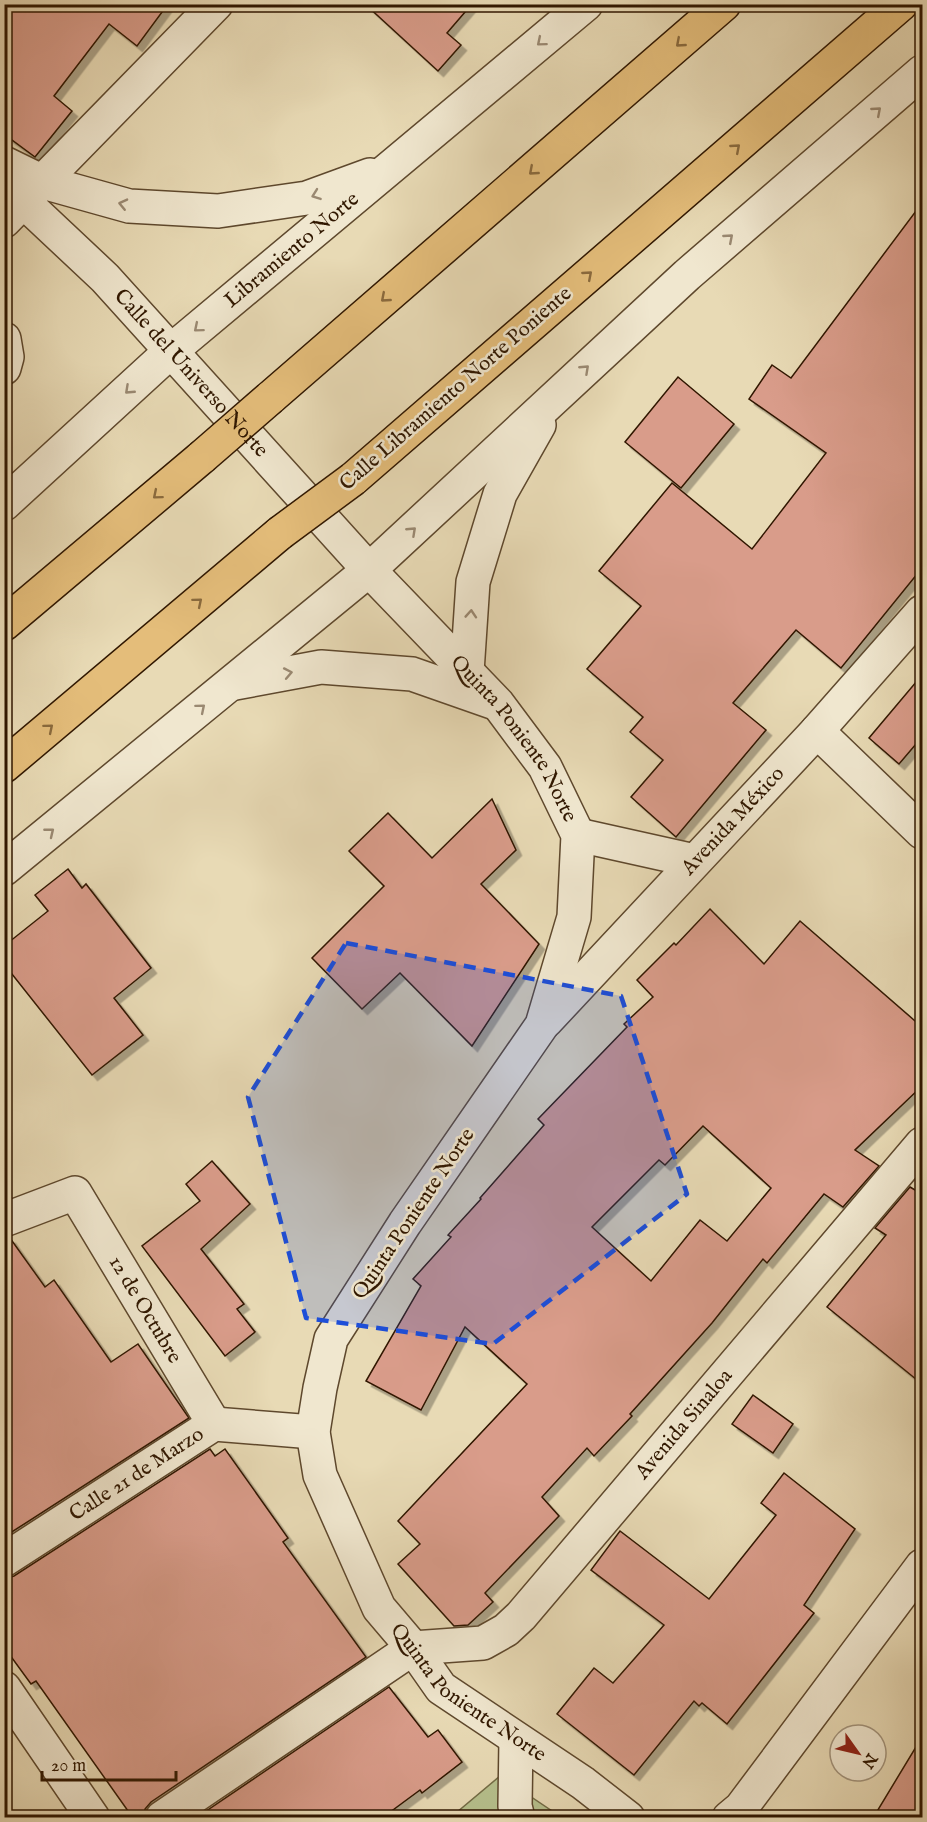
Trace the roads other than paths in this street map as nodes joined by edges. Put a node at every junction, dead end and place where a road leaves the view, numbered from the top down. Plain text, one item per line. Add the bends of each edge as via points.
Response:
1 (216, 4) edge
2 (586, 4) edge
3 (724, 4) edge
4 (901, 4) edge
5 (922, 72) edge
6 (4, 164) edge
7 (391, 168) junction
8 (19, 197) edge
9 (4, 339) edge
10 (172, 350) junction
11 (4, 368) edge
12 (554, 399) junction
13 (4, 504) edge
14 (369, 570) junction
15 (922, 612) edge
16 (4, 624) edge
17 (467, 672) junction
18 (230, 684) junction
19 (498, 704) junction
20 (816, 731) junction
21 (4, 766) edge
22 (922, 832) edge
23 (578, 835) junction
24 (695, 861) junction
25 (4, 869) edge
26 (543, 1025) junction
27 (922, 1144) edge
28 (4, 1220) edge
29 (214, 1424) junction
30 (313, 1432) junction
31 (4, 1560) edge
32 (922, 1566) edge
33 (413, 1648) junction
34 (4, 1688) edge
35 (516, 1740) junction
36 (741, 1814) edge
37 (93, 1818) edge
38 (162, 1818) edge
39 (518, 1818) edge
40 (628, 1818) edge

1 - 8 street
2 -> 7 street, Libramiento Norte
3 -> 16 highway, bridge
21 -> 4 highway, Calle Libramiento Norte Poniente, bridge via 280,534 353,479
12 -> 5 street via 687,274
6 - 8 street
7 -> 8 street via 307,198 218,211
7 -> 10 street, Libramiento Norte
8 - 10 street, Calle del Universo Norte via 105,278
9 - 11 street
10 -> 13 street, Libramiento Norte
10 - 14 street, Calle del Universo Norte
14 -> 12 street
17 -> 12 street via 473,582 500,494
14 - 17 street, Quinta Poniente Norte
14 - 18 street
15 - 20 street, Avenida México
17 - 19 street, Quinta Poniente Norte
18 -> 19 street via 321,667 411,674
25 -> 18 street
19 - 23 street, Quinta Poniente Norte via 545,767
20 - 22 street
20 - 24 street, Avenida México
23 - 24 street
23 - 26 street, Quinta Poniente Norte via 574,917
24 - 26 street, Avenida México
26 - 30 street, Quinta Poniente Norte via 405,1223 331,1340
27 - 33 street, Avenida Sinaloa via 522,1616 483,1643
28 - 29 street, 12 de Octubre via 75,1193
29 - 30 street, Calle 21 de Marzo
29 - 31 street, Calle 21 de Marzo
30 - 33 street, Quinta Poniente Norte via 320,1475 379,1608
32 - 36 street
33 - 35 street, Quinta Poniente Norte via 441,1688
33 - 38 street
34 - 37 street
35 - 39 street
35 - 40 street, Quinta Poniente Norte via 583,1783

